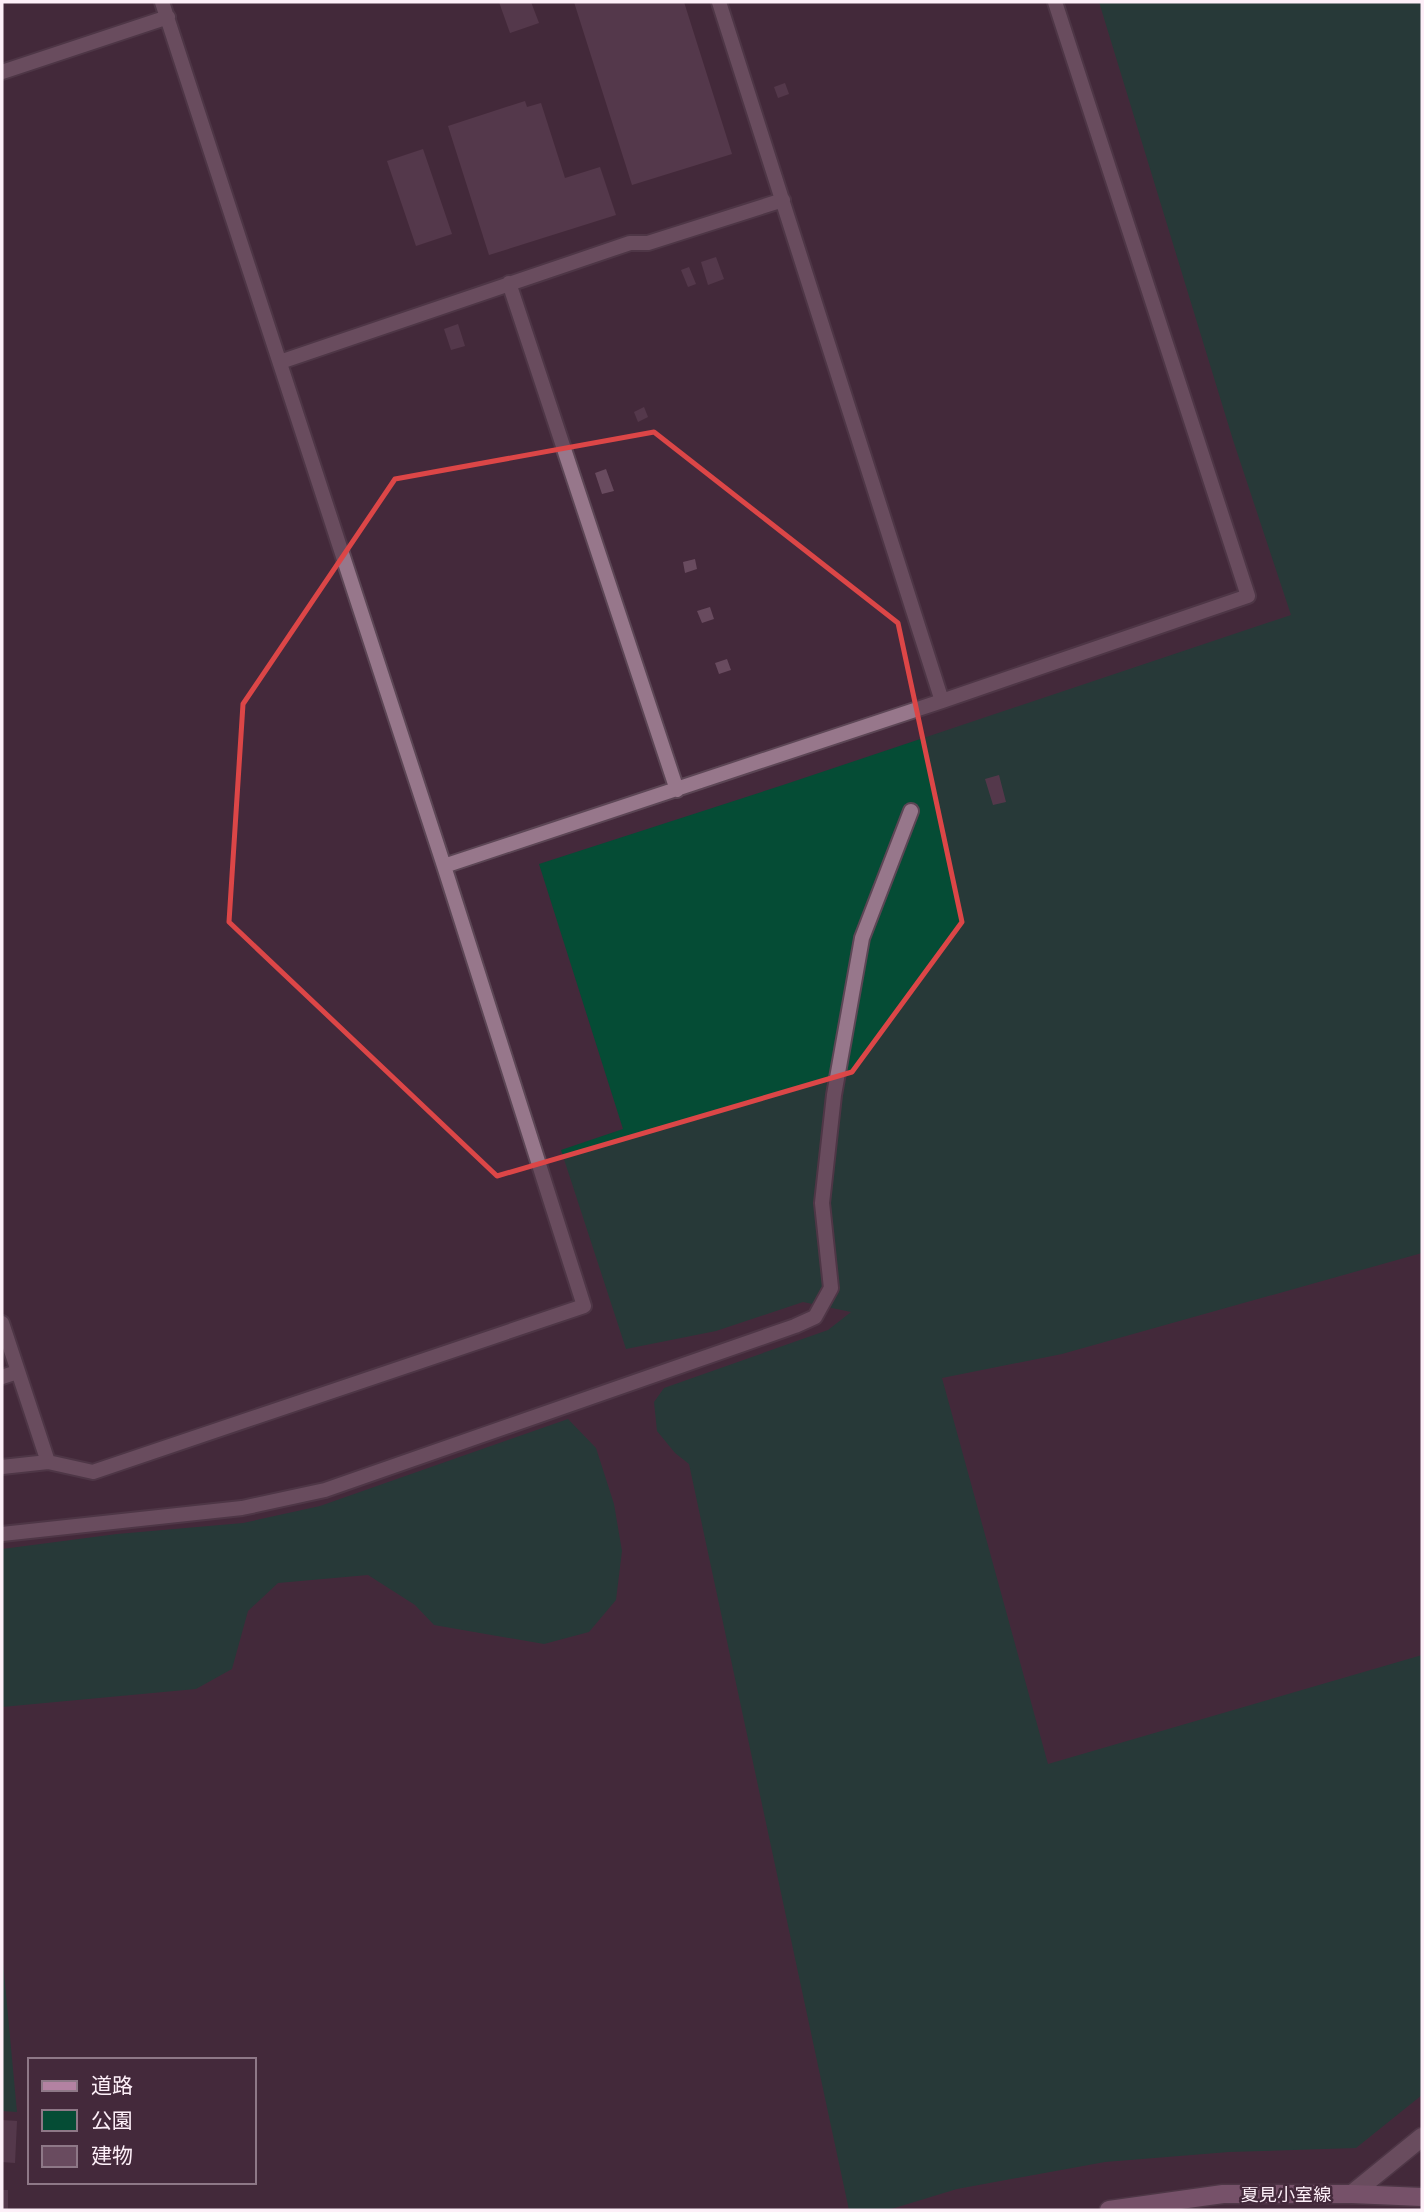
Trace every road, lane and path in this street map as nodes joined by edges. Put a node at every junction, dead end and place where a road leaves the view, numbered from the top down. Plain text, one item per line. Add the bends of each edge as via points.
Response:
1 (162, 2) edge
2 (719, 2) edge
3 (1055, 2) edge
4 (168, 17) junction
5 (2, 72) edge
6 (783, 200) junction
7 (509, 282) junction
8 (280, 362) junction
9 (942, 701) junction
10 (677, 790) junction
11 (911, 811) dead end
12 (444, 866) junction
13 (2, 1322) edge
14 (17, 1372) junction
15 (2, 1377) edge
16 (48, 1462) junction
17 (2, 1467) edge
18 (2, 1534) edge
19 (1422, 2137) edge
20 (1352, 2194) junction
21 (1422, 2197) edge
22 (1109, 2210) edge

1 - 4 lane
2 - 6 lane
3 - 9 lane via 1248,596
4 - 5 lane
4 - 8 lane
6 - 7 lane
6 - 9 lane
7 - 8 lane
7 - 10 lane
8 - 12 lane
9 - 10 lane
10 - 12 lane
11 - 18 lane via 862,937 834,1095 822,1203 831,1288 816,1317 325,1490 242,1508
12 - 16 lane via 584,1306 93,1472
13 - 14 lane
14 - 15 lane
14 - 16 lane
16 - 17 lane
19 - 20 street
20 - 21 main road, 夏見小室線
20 - 22 main road, 夏見小室線 via 1223,2194

